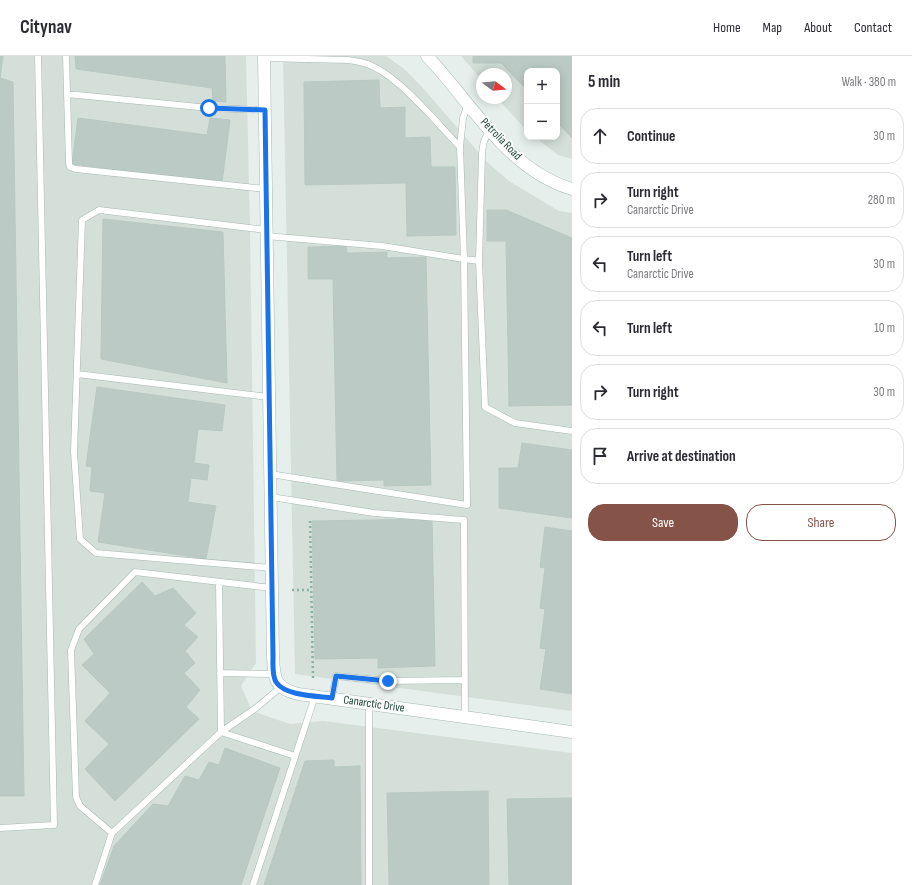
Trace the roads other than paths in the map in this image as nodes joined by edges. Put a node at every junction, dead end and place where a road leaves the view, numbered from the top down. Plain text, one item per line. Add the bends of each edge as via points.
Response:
1 (38, 56) edge
2 (66, 56) edge
3 (426, 56) edge
4 (264, 57) edge
5 (67, 94) junction
6 (468, 104) junction
7 (265, 110) junction
8 (491, 130) junction
9 (460, 147) junction
10 (266, 189) junction
11 (572, 189) edge
12 (266, 233) junction
13 (464, 259) junction
14 (479, 261) junction
15 (77, 374) junction
16 (269, 397) junction
17 (572, 431) edge
18 (270, 474) junction
19 (270, 497) junction
20 (272, 568) junction
21 (220, 582) junction
22 (272, 588) junction
23 (220, 673) junction
24 (274, 674) junction
25 (464, 680) junction
26 (281, 687) junction
27 (315, 696) junction
28 (332, 698) junction
29 (369, 703) junction
30 (465, 717) junction
31 (221, 732) junction
32 (572, 732) edge
33 (295, 756) junction
34 (0, 828) edge
35 (112, 833) junction
36 (94, 885) edge
37 (253, 885) edge
38 (369, 885) edge

1 - 34 lane via 54,825
2 - 5 lane
3 - 6 street, Petrolia Road via 442,71
4 - 7 street
4 - 9 lane via 348,60 372,66 407,92
5 - 7 lane via 209,108
5 - 10 lane via 70,167
6 - 8 street, Petrolia Road
6 - 9 lane via 462,118
7 - 10 street
8 - 11 street, Petrolia Road via 518,158 534,170 553,182
8 - 14 lane via 486,135 482,154
9 - 13 lane
10 - 12 street
12 - 13 lane via 382,246
12 - 15 lane via 99,210 82,220
12 - 16 street
13 - 14 lane
13 - 18 lane via 467,504
14 - 17 lane via 485,407 515,423
15 - 16 lane
15 - 20 lane via 74,452 80,540 96,553
16 - 18 street
18 - 19 street
19 - 20 street
19 - 25 lane via 374,513 464,520
20 - 22 street
21 - 22 lane
21 - 23 lane
21 - 35 lane via 135,572 79,629 71,650 76,797 80,806
22 - 24 street
23 - 24 lane
23 - 31 lane
24 - 26 street
25 - 28 lane via 388,681 336,676
25 - 30 lane
26 - 27 street, Canarctic Drive via 288,691
26 - 31 lane
27 - 28 street, Canarctic Drive
27 - 33 lane
28 - 29 street, Canarctic Drive
29 - 30 street, Canarctic Drive
29 - 38 lane
30 - 32 street, Canarctic Drive
31 - 33 lane
31 - 35 lane
33 - 37 lane
35 - 36 lane

